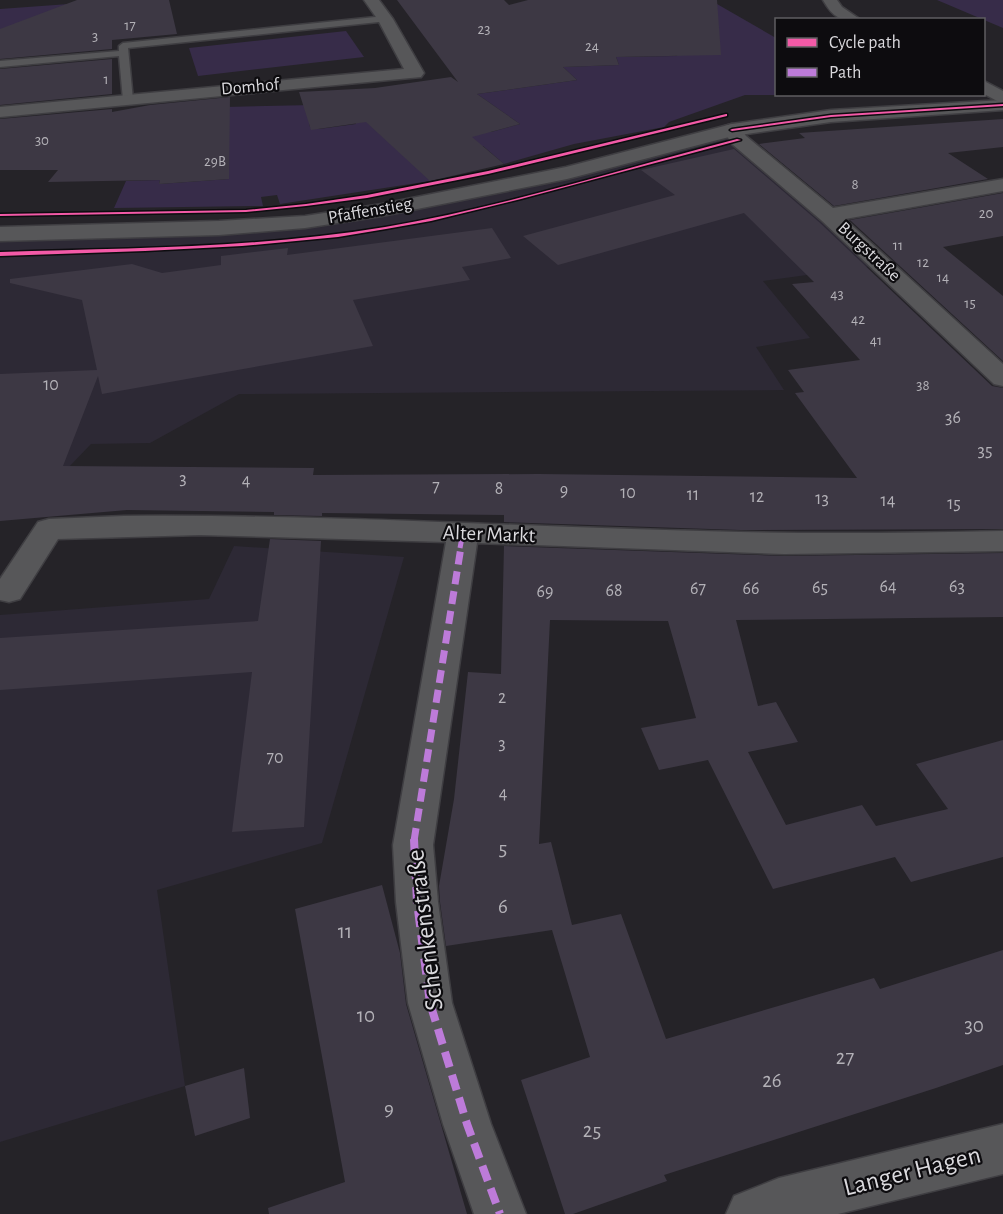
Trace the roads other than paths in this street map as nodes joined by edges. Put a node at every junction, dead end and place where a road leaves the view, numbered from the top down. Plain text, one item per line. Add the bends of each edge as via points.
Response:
1 (370, 0) edge
2 (830, 0) edge
3 (850, 18) edge
4 (385, 19) junction
5 (125, 52) junction
6 (0, 64) edge
7 (985, 87) edge
8 (1003, 99) edge
9 (128, 100) junction
10 (1003, 105) edge
11 (0, 112) edge
12 (732, 130) junction
13 (1003, 185) edge
14 (830, 215) junction
15 (0, 234) edge
16 (1003, 378) edge
17 (463, 532) junction
18 (1003, 541) edge
19 (9, 591) dead end
20 (1003, 1149) edge
21 (500, 1214) edge
22 (752, 1214) edge

1 - 4 street, Domhof
2 - 3 street via 836,10
4 - 5 lane via 123,46
4 - 9 street, Domhof via 415,73
5 - 6 lane
5 - 9 lane
7 - 8 street
9 - 11 street, Domhof
10 - 12 street, Pfaffenstieg via 831,116
12 - 14 street, Burgstraße
12 - 15 street, Pfaffenstieg via 556,175 305,222
13 - 14 street
14 - 16 street, Burgstraße
17 - 18 street, Alter Markt via 655,541
17 - 19 street, Alter Markt via 237,525 49,529
17 - 21 street, Schenkenstraße via 413,845 430,1003
20 - 22 street, Langer Hagen via 779,1203

